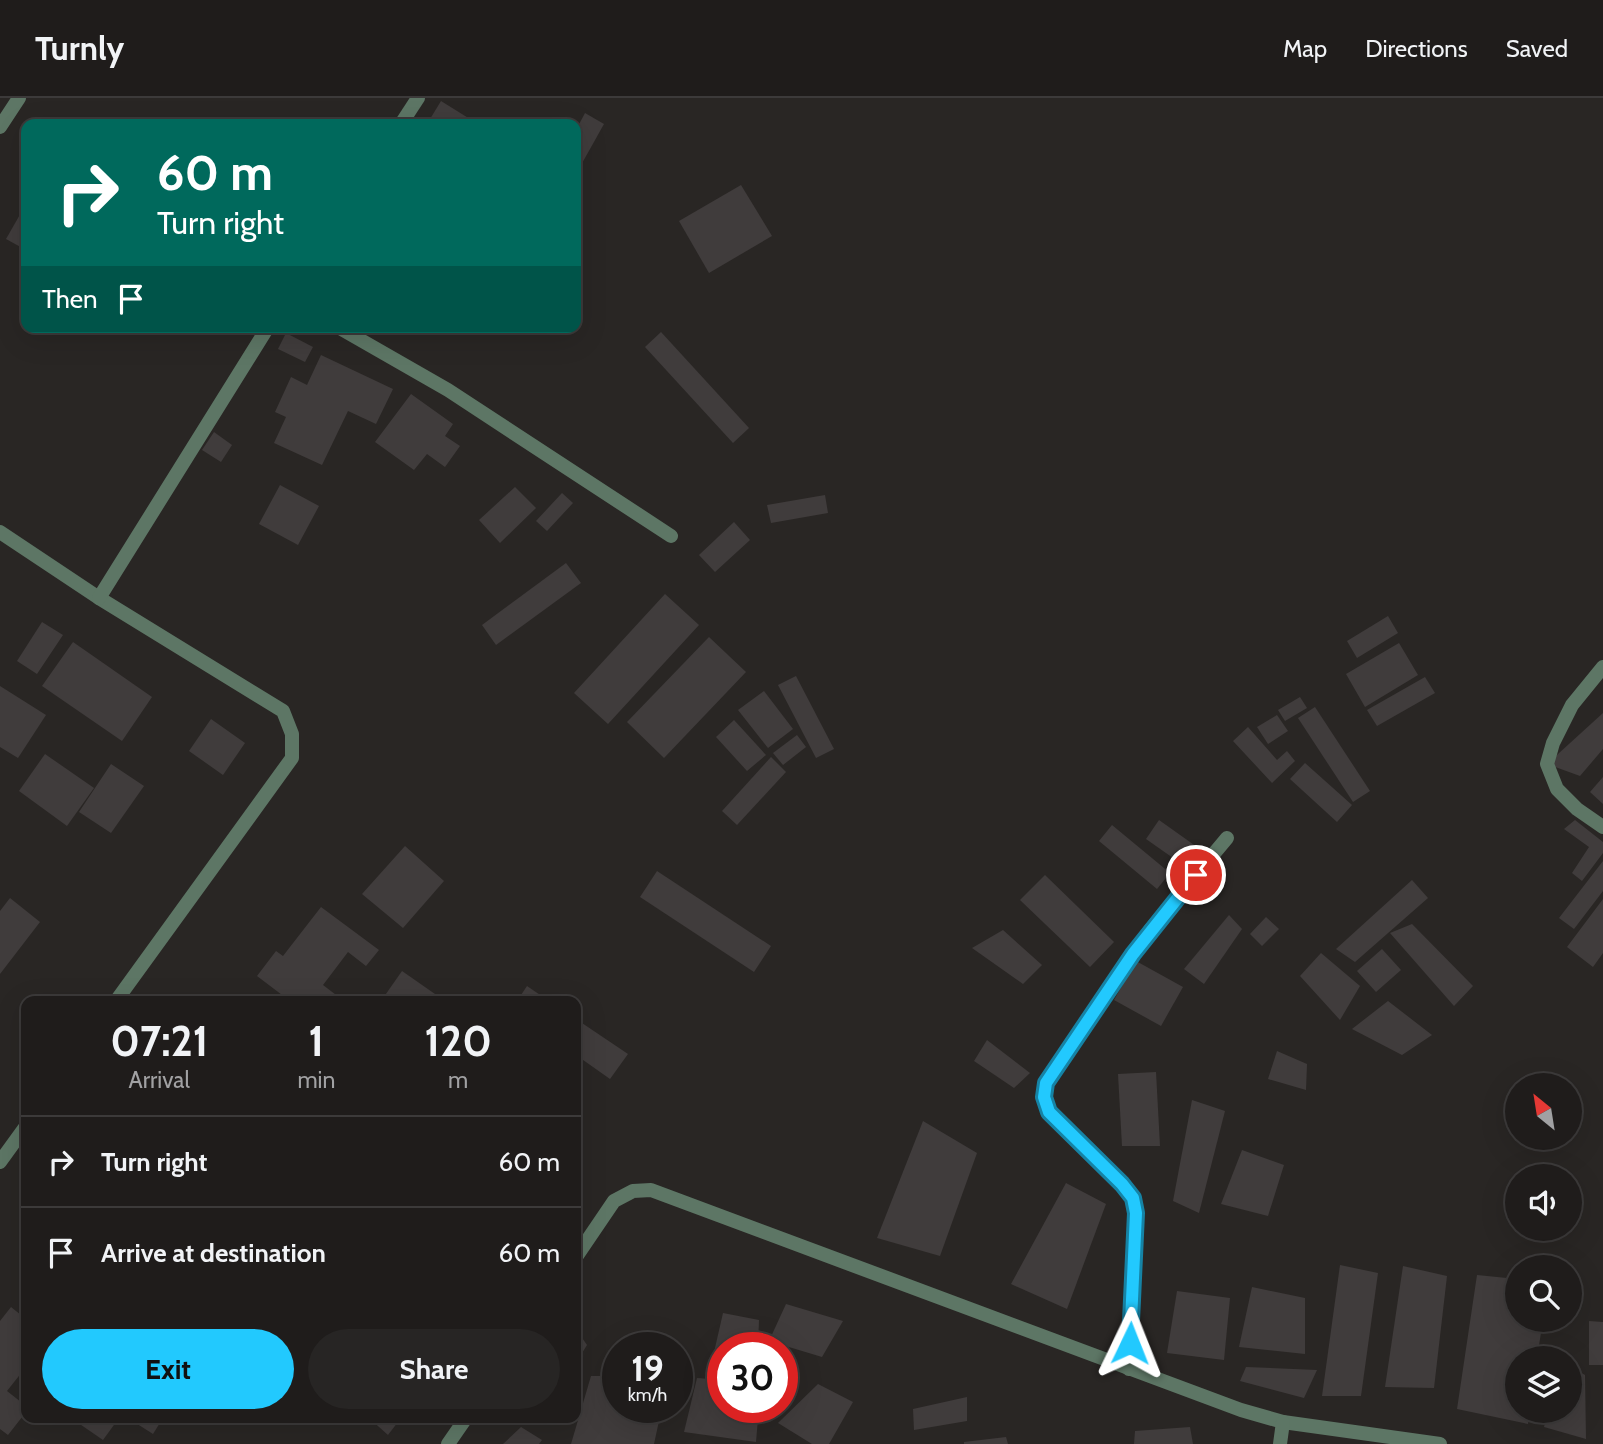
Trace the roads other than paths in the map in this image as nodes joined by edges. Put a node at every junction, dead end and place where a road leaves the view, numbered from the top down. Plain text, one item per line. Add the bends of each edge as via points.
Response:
1 (19, 98) edge
2 (418, 98) edge
3 (404, 119) edge
4 (0, 127) edge
5 (264, 333) edge
6 (348, 333) edge
7 (0, 532) edge
8 (671, 536) dead end
9 (99, 598) junction
10 (1603, 667) edge
11 (1603, 827) edge
12 (1227, 838) dead end
13 (120, 996) edge
14 (21, 1133) edge
15 (0, 1162) edge
16 (581, 1250) edge
17 (1129, 1369) junction
18 (1283, 1422) junction
19 (463, 1423) edge
20 (448, 1444) edge
21 (1279, 1444) edge
22 (1440, 1444) edge

1 - 4 street
2 - 3 street
5 - 9 street
6 - 8 street via 448,390
7 - 9 street
9 - 13 street via 283,711 292,734 292,758
10 - 11 street via 1572,705 1547,764 1558,789
12 - 17 street via 1150,930 1046,1083 1049,1112 1133,1198
14 - 15 street
16 - 17 street via 614,1201 633,1191 651,1191
17 - 18 street
18 - 21 street
18 - 22 street
19 - 20 street

